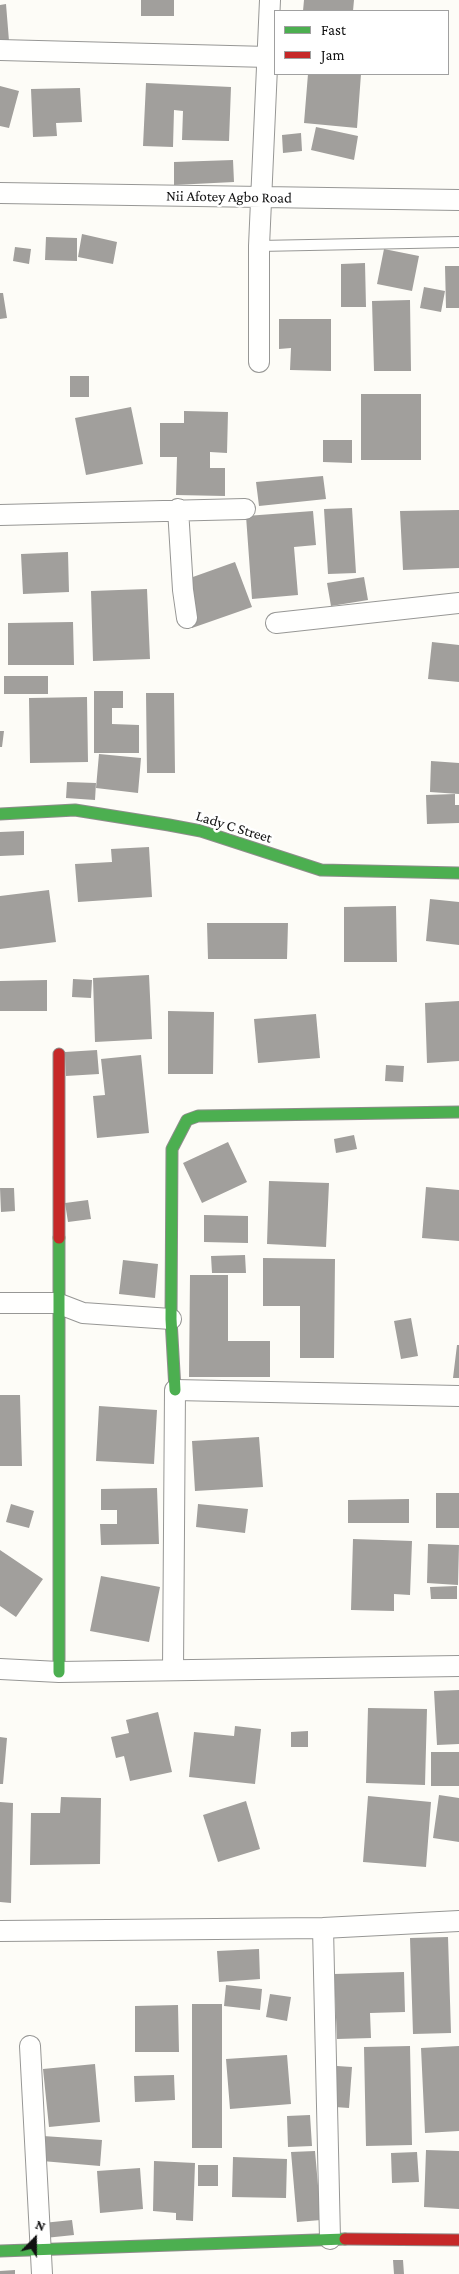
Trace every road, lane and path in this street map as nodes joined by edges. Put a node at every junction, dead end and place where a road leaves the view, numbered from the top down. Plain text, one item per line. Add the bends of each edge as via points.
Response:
1 (270, 0) edge
2 (0, 50) edge
3 (268, 57) junction
4 (0, 193) edge
5 (260, 198) junction
6 (459, 200) edge
7 (459, 242) edge
8 (259, 246) junction
9 (259, 362) dead end
10 (245, 508) dead end
11 (178, 509) junction
12 (0, 515) edge
13 (459, 603) edge
14 (187, 618) dead end
15 (276, 623) dead end
16 (0, 814) edge
17 (459, 873) edge
18 (59, 1054) dead end
19 (459, 1112) edge
20 (0, 1303) edge
21 (57, 1303) junction
22 (171, 1318) junction
23 (175, 1390) junction
24 (459, 1396) edge
25 (459, 1666) edge
26 (0, 1669) edge
27 (173, 1669) junction
28 (59, 1672) junction
29 (459, 1921) edge
30 (323, 1928) junction
31 (0, 1931) edge
32 (30, 2046) dead end
33 (330, 2239) junction
34 (459, 2240) edge
35 (41, 2250) junction
36 (0, 2251) edge
37 (42, 2274) edge

1 - 3 street
2 - 3 street
3 - 5 street
4 - 5 street, Nii Afotey Agbo Road
5 - 6 street, Nii Afotey Agbo Road
5 - 8 street
7 - 8 lane
8 - 9 street
10 - 11 street
11 - 12 street
11 - 14 street
13 - 15 street
16 - 17 street, Lady C Street via 75,810 169,825 201,831 321,870
18 - 21 street
19 - 22 street via 198,1116 187,1120 172,1148
20 - 21 street
21 - 22 street via 84,1313
21 - 28 street
22 - 23 street
23 - 24 street
23 - 27 street
25 - 27 street
26 - 28 street
27 - 28 street
29 - 30 street
30 - 31 street
30 - 33 street
32 - 35 street
33 - 34 street
33 - 35 street
35 - 36 street
35 - 37 street

